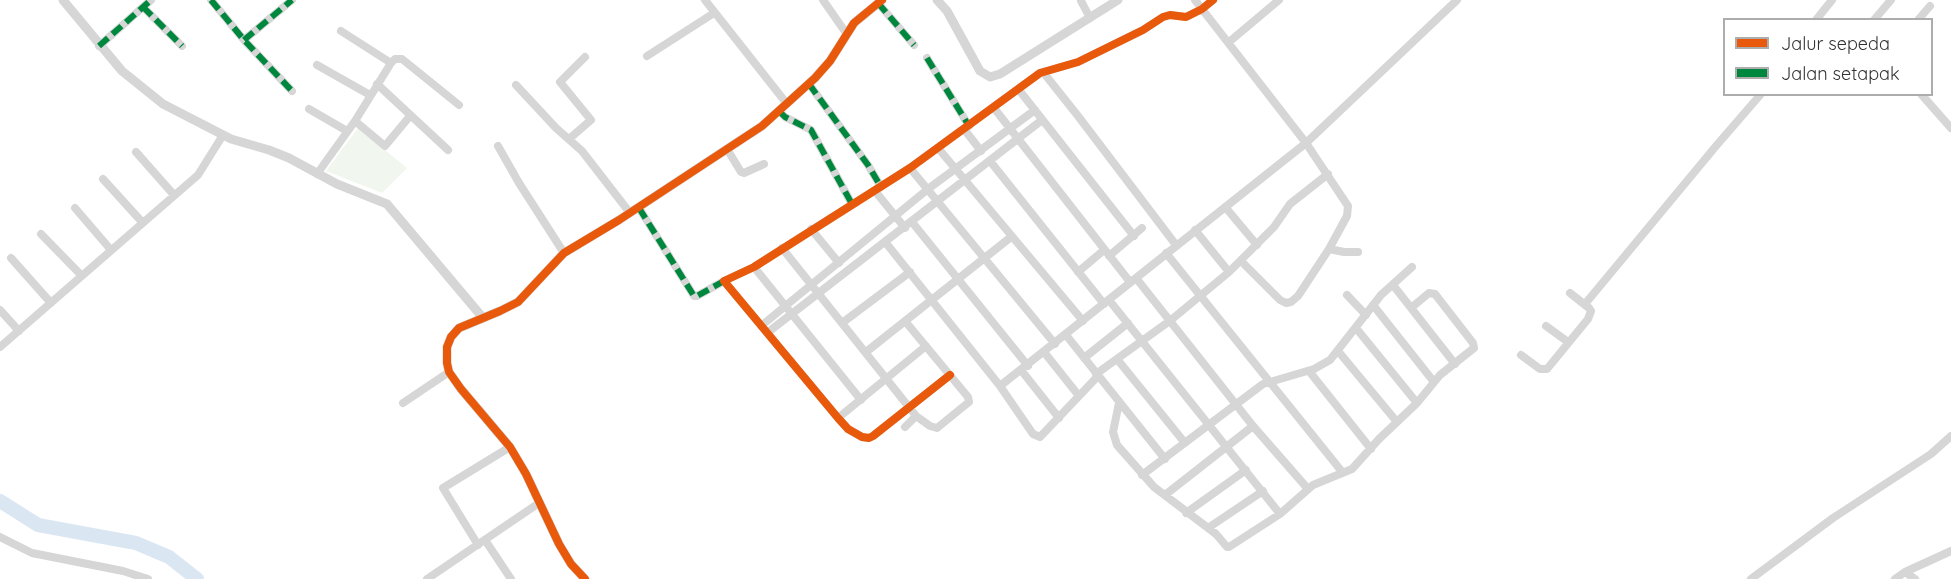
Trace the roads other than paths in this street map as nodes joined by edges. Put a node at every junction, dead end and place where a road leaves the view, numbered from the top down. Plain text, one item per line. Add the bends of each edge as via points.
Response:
1 (63, 0) edge
2 (151, 0) edge
3 (211, 0) edge
4 (705, 0) edge
5 (823, 0) edge
6 (937, 0) edge
7 (1118, 0) edge
8 (1195, 0) edge
9 (1213, 0) edge
10 (1279, 0) edge
11 (1457, 0) edge
12 (1463, 0) edge
13 (1832, 0) edge
14 (1891, 0) edge
15 (287, 1) edge
16 (1081, 1) edge
17 (877, 2) edge
18 (1930, 6) dead end
19 (143, 7) junction
20 (1202, 9) junction
21 (714, 13) junction
22 (1090, 18) junction
23 (1818, 18) edge
24 (1876, 18) edge
25 (1920, 18) edge
26 (341, 31) dead end
27 (846, 33) junction
28 (244, 40) junction
29 (1229, 42) junction
30 (914, 45) dead end
31 (99, 46) junction
32 (182, 46) dead end
33 (647, 56) dead end
34 (585, 57) dead end
35 (927, 58) dead end
36 (391, 63) junction
37 (316, 65) dead end
38 (1043, 72) junction
39 (377, 84) junction
40 (809, 84) junction
41 (516, 85) dead end
42 (1019, 90) junction
43 (292, 91) dead end
44 (370, 95) junction
45 (1759, 96) edge
46 (1923, 96) edge
47 (788, 104) junction
48 (459, 105) dead end
49 (993, 108) junction
50 (309, 109) dead end
51 (1035, 110) junction
52 (779, 111) junction
53 (1338, 114) junction
54 (410, 116) junction
55 (355, 120) junction
56 (1042, 120) junction
57 (966, 128) junction
58 (1951, 128) edge
59 (1009, 129) junction
60 (347, 131) junction
61 (222, 135) junction
62 (569, 139) junction
63 (1016, 139) junction
64 (1306, 143) junction
65 (498, 146) dead end
66 (938, 148) junction
67 (727, 149) junction
68 (448, 150) dead end
69 (981, 151) junction
70 (136, 152) dead end
71 (990, 161) junction
72 (764, 165) dead end
73 (910, 168) junction
74 (955, 170) junction
75 (316, 174) junction
76 (1328, 174) junction
77 (103, 179) dead end
78 (963, 180) junction
79 (878, 189) junction
80 (928, 189) junction
81 (174, 195) junction
82 (939, 202) junction
83 (852, 204) junction
84 (75, 208) dead end
85 (639, 208) junction
86 (1226, 208) junction
87 (630, 213) junction
88 (895, 216) junction
89 (142, 222) junction
90 (909, 225) junction
91 (1142, 228) dead end
92 (811, 229) junction
93 (1195, 230) junction
94 (41, 234) dead end
95 (1134, 236) junction
96 (1011, 237) junction
97 (886, 243) junction
98 (1176, 245) junction
99 (1257, 245) junction
100 (782, 248) junction
101 (1329, 249) junction
102 (111, 250) junction
103 (1358, 252) dead end
104 (564, 253) junction
105 (1106, 253) junction
106 (1166, 253) junction
107 (985, 257) junction
108 (11, 258) dead end
109 (1241, 261) junction
110 (839, 263) junction
111 (754, 267) junction
112 (1412, 267) dead end
113 (910, 272) junction
114 (1078, 272) junction
115 (1229, 272) junction
116 (82, 276) junction
117 (957, 279) junction
118 (1133, 280) junction
119 (719, 283) junction
120 (812, 285) junction
121 (1393, 285) junction
122 (1570, 293) dead end
123 (820, 294) junction
124 (1347, 295) dead end
125 (1200, 297) junction
126 (932, 299) junction
127 (1106, 302) junction
128 (51, 303) junction
129 (1586, 304) junction
130 (1373, 305) junction
131 (785, 306) junction
132 (1411, 308) junction
133 (0, 310) edge
134 (792, 314) junction
135 (1366, 315) junction
136 (483, 318) junction
137 (1171, 320) junction
138 (905, 321) junction
139 (1083, 321) junction
140 (842, 323) junction
141 (1128, 323) junction
142 (760, 326) junction
143 (1546, 326) dead end
144 (1356, 328) junction
145 (19, 330) junction
146 (767, 333) junction
147 (1066, 335) junction
148 (1142, 341) junction
149 (1568, 342) junction
150 (1054, 344) junction
151 (926, 346) junction
152 (0, 347) edge
153 (1338, 351) junction
154 (866, 352) junction
155 (1044, 352) junction
156 (1521, 355) dead end
157 (1084, 358) junction
158 (1117, 359) junction
159 (1455, 364) junction
160 (1024, 368) junction
161 (1309, 370) junction
162 (449, 372) junction
163 (950, 375) junction
164 (1097, 375) junction
165 (888, 379) junction
166 (1268, 382) junction
167 (1434, 382) junction
168 (1000, 386) junction
169 (1079, 396) junction
170 (861, 400) junction
171 (403, 403) dead end
172 (1119, 403) junction
173 (1417, 403) junction
174 (1236, 404) junction
175 (909, 408) junction
176 (916, 416) junction
177 (838, 418) junction
178 (1059, 418) junction
179 (1397, 422) junction
180 (1209, 424) junction
181 (1253, 426) junction
182 (905, 427) dead end
183 (1951, 436) edge
184 (1185, 443) junction
185 (1227, 446) junction
186 (510, 447) junction
187 (1371, 449) junction
188 (1165, 459) junction
189 (1246, 470) junction
190 (1343, 473) junction
191 (1142, 475) junction
192 (1308, 489) junction
193 (1263, 491) junction
194 (1165, 495) junction
195 (538, 503) junction
196 (1186, 513) junction
197 (1280, 514) junction
198 (1208, 528) junction
199 (0, 537) edge
200 (481, 542) junction
201 (1951, 550) edge
202 (1905, 572) junction
203 (148, 579) edge
204 (427, 579) edge
205 (511, 579) edge
206 (585, 579) edge
207 (1751, 579) edge
208 (1895, 579) edge
209 (1915, 579) edge

1 - 31 street
2 - 19 street
3 - 28 street
4 - 21 street
5 - 27 street
6 - 22 street via 980,71 990,77
7 - 22 street
8 - 20 street
9 - 20 street
10 - 29 street
11 - 53 street
12 - 53 street via 1346,111
13 - 23 street
14 - 24 street
15 - 28 street
16 - 22 street
17 - 27 street
17 - 30 street
18 - 25 street
19 - 31 street
19 - 32 street
20 - 29 street
20 - 38 street via 1186,17 1163,17 1078,62
21 - 33 street
21 - 47 street
26 - 36 street
27 - 40 street via 830,61
28 - 43 street
29 - 64 street
31 - 61 street via 122,71 163,104
34 - 62 street via 560,82 591,120
35 - 57 street
36 - 39 street
36 - 48 street via 402,59
37 - 44 street
38 - 42 street
38 - 98 street
39 - 44 street
39 - 54 street
40 - 47 street
40 - 79 street via 868,165
41 - 62 street
42 - 49 street
42 - 51 street
44 - 55 street
45 - 129 street
46 - 58 street
47 - 52 street
49 - 57 street
49 - 59 street
50 - 60 street
51 - 56 street
51 - 59 street
52 - 67 street
52 - 83 street via 811,130
53 - 64 street
54 - 55 street via 385,146
54 - 68 street
55 - 60 street
56 - 63 street
56 - 95 street
57 - 66 street
57 - 69 street
59 - 63 street
59 - 69 street
60 - 75 street
61 - 75 street via 289,158
61 - 81 street via 198,175
62 - 87 street
63 - 71 street
63 - 105 street
64 - 76 street
64 - 86 street
65 - 104 street
66 - 73 street
66 - 74 street
67 - 72 street via 741,172
67 - 85 street
69 - 74 street
70 - 81 street
71 - 78 street
71 - 114 street
73 - 79 street
73 - 80 street
74 - 78 street
74 - 80 street
75 - 136 street via 387,204
76 - 99 street via 1290,204
76 - 101 street via 1348,206
77 - 89 street
78 - 82 street
78 - 96 street
79 - 83 street
79 - 88 street
80 - 82 street
80 - 88 street
81 - 89 street
82 - 90 street
82 - 107 street
83 - 92 street
84 - 102 street
85 - 87 street
85 - 119 street via 693,296
86 - 93 street
86 - 99 street
87 - 104 street
88 - 90 street
88 - 110 street
89 - 102 street
90 - 97 street
90 - 117 street
91 - 95 street
92 - 100 street
92 - 110 street
93 - 98 street
93 - 115 street
94 - 116 street
95 - 105 street
96 - 107 street
96 - 139 street
97 - 113 street
97 - 123 street
98 - 106 street
99 - 109 street
100 - 111 street
100 - 120 street
101 - 103 street
101 - 109 street via 1298,296 1286,303
102 - 116 street
104 - 136 street via 518,302
105 - 114 street
105 - 118 street
106 - 118 street
106 - 125 street
107 - 117 street
107 - 150 street
108 - 128 street
109 - 115 street
110 - 120 street
111 - 119 street
111 - 131 street
112 - 121 street
113 - 126 street
113 - 140 street
114 - 127 street
115 - 125 street
116 - 128 street
117 - 126 street
117 - 160 street
118 - 127 street
118 - 137 street
119 - 142 street
120 - 123 street
120 - 131 street
121 - 130 street
121 - 132 street
122 - 129 street
123 - 134 street
123 - 140 street
124 - 135 street
125 - 137 street
125 - 166 street
126 - 138 street
126 - 168 street
127 - 139 street
127 - 141 street
128 - 145 street
129 - 149 street via 1590,315
130 - 135 street
130 - 167 street
131 - 134 street
131 - 142 street
132 - 159 street
132 - 159 street via 1433,293 1461,326 1474,348
133 - 145 street
134 - 146 street
134 - 170 street
135 - 144 street
136 - 162 street via 459,328 451,337 447,347
137 - 148 street
137 - 174 street
138 - 151 street
138 - 154 street
139 - 147 street
140 - 154 street
141 - 148 street
141 - 157 street
142 - 146 street
143 - 149 street
144 - 153 street
144 - 173 street
145 - 152 street
146 - 177 street
147 - 150 street
147 - 157 street
148 - 158 street
148 - 180 street
149 - 156 street via 1544,370
150 - 155 street
151 - 163 street
151 - 165 street
153 - 161 street via 1326,364
153 - 179 street
154 - 165 street
155 - 160 street
155 - 169 street
157 - 164 street
158 - 164 street
158 - 184 street
159 - 167 street
160 - 168 street
160 - 178 street
161 - 166 street
161 - 187 street
162 - 171 street
162 - 186 street
163 - 175 street
163 - 176 street via 968,397 968,404 937,428
164 - 169 street
164 - 172 street
165 - 170 street
165 - 175 street
166 - 174 street
166 - 190 street
167 - 173 street
168 - 178 street via 1035,436 1042,436
169 - 178 street
170 - 177 street
172 - 188 street
172 - 191 street via 1115,441
173 - 179 street
174 - 180 street
174 - 181 street
175 - 176 street
175 - 177 street via 869,438 853,432
176 - 182 street
179 - 187 street
180 - 184 street
180 - 185 street
181 - 185 street
181 - 192 street
183 - 207 street via 1931,454 1833,518
184 - 188 street
185 - 189 street
185 - 194 street
186 - 195 street
186 - 200 street via 443,488
187 - 190 street
188 - 191 street
189 - 193 street
189 - 196 street
190 - 192 street
191 - 194 street
192 - 197 street
193 - 197 street
193 - 198 street
194 - 196 street
195 - 200 street
195 - 206 street via 571,564
196 - 198 street
197 - 198 street via 1229,547
199 - 203 street via 32,553
200 - 204 street
200 - 205 street
201 - 202 street
202 - 208 street
202 - 209 street

